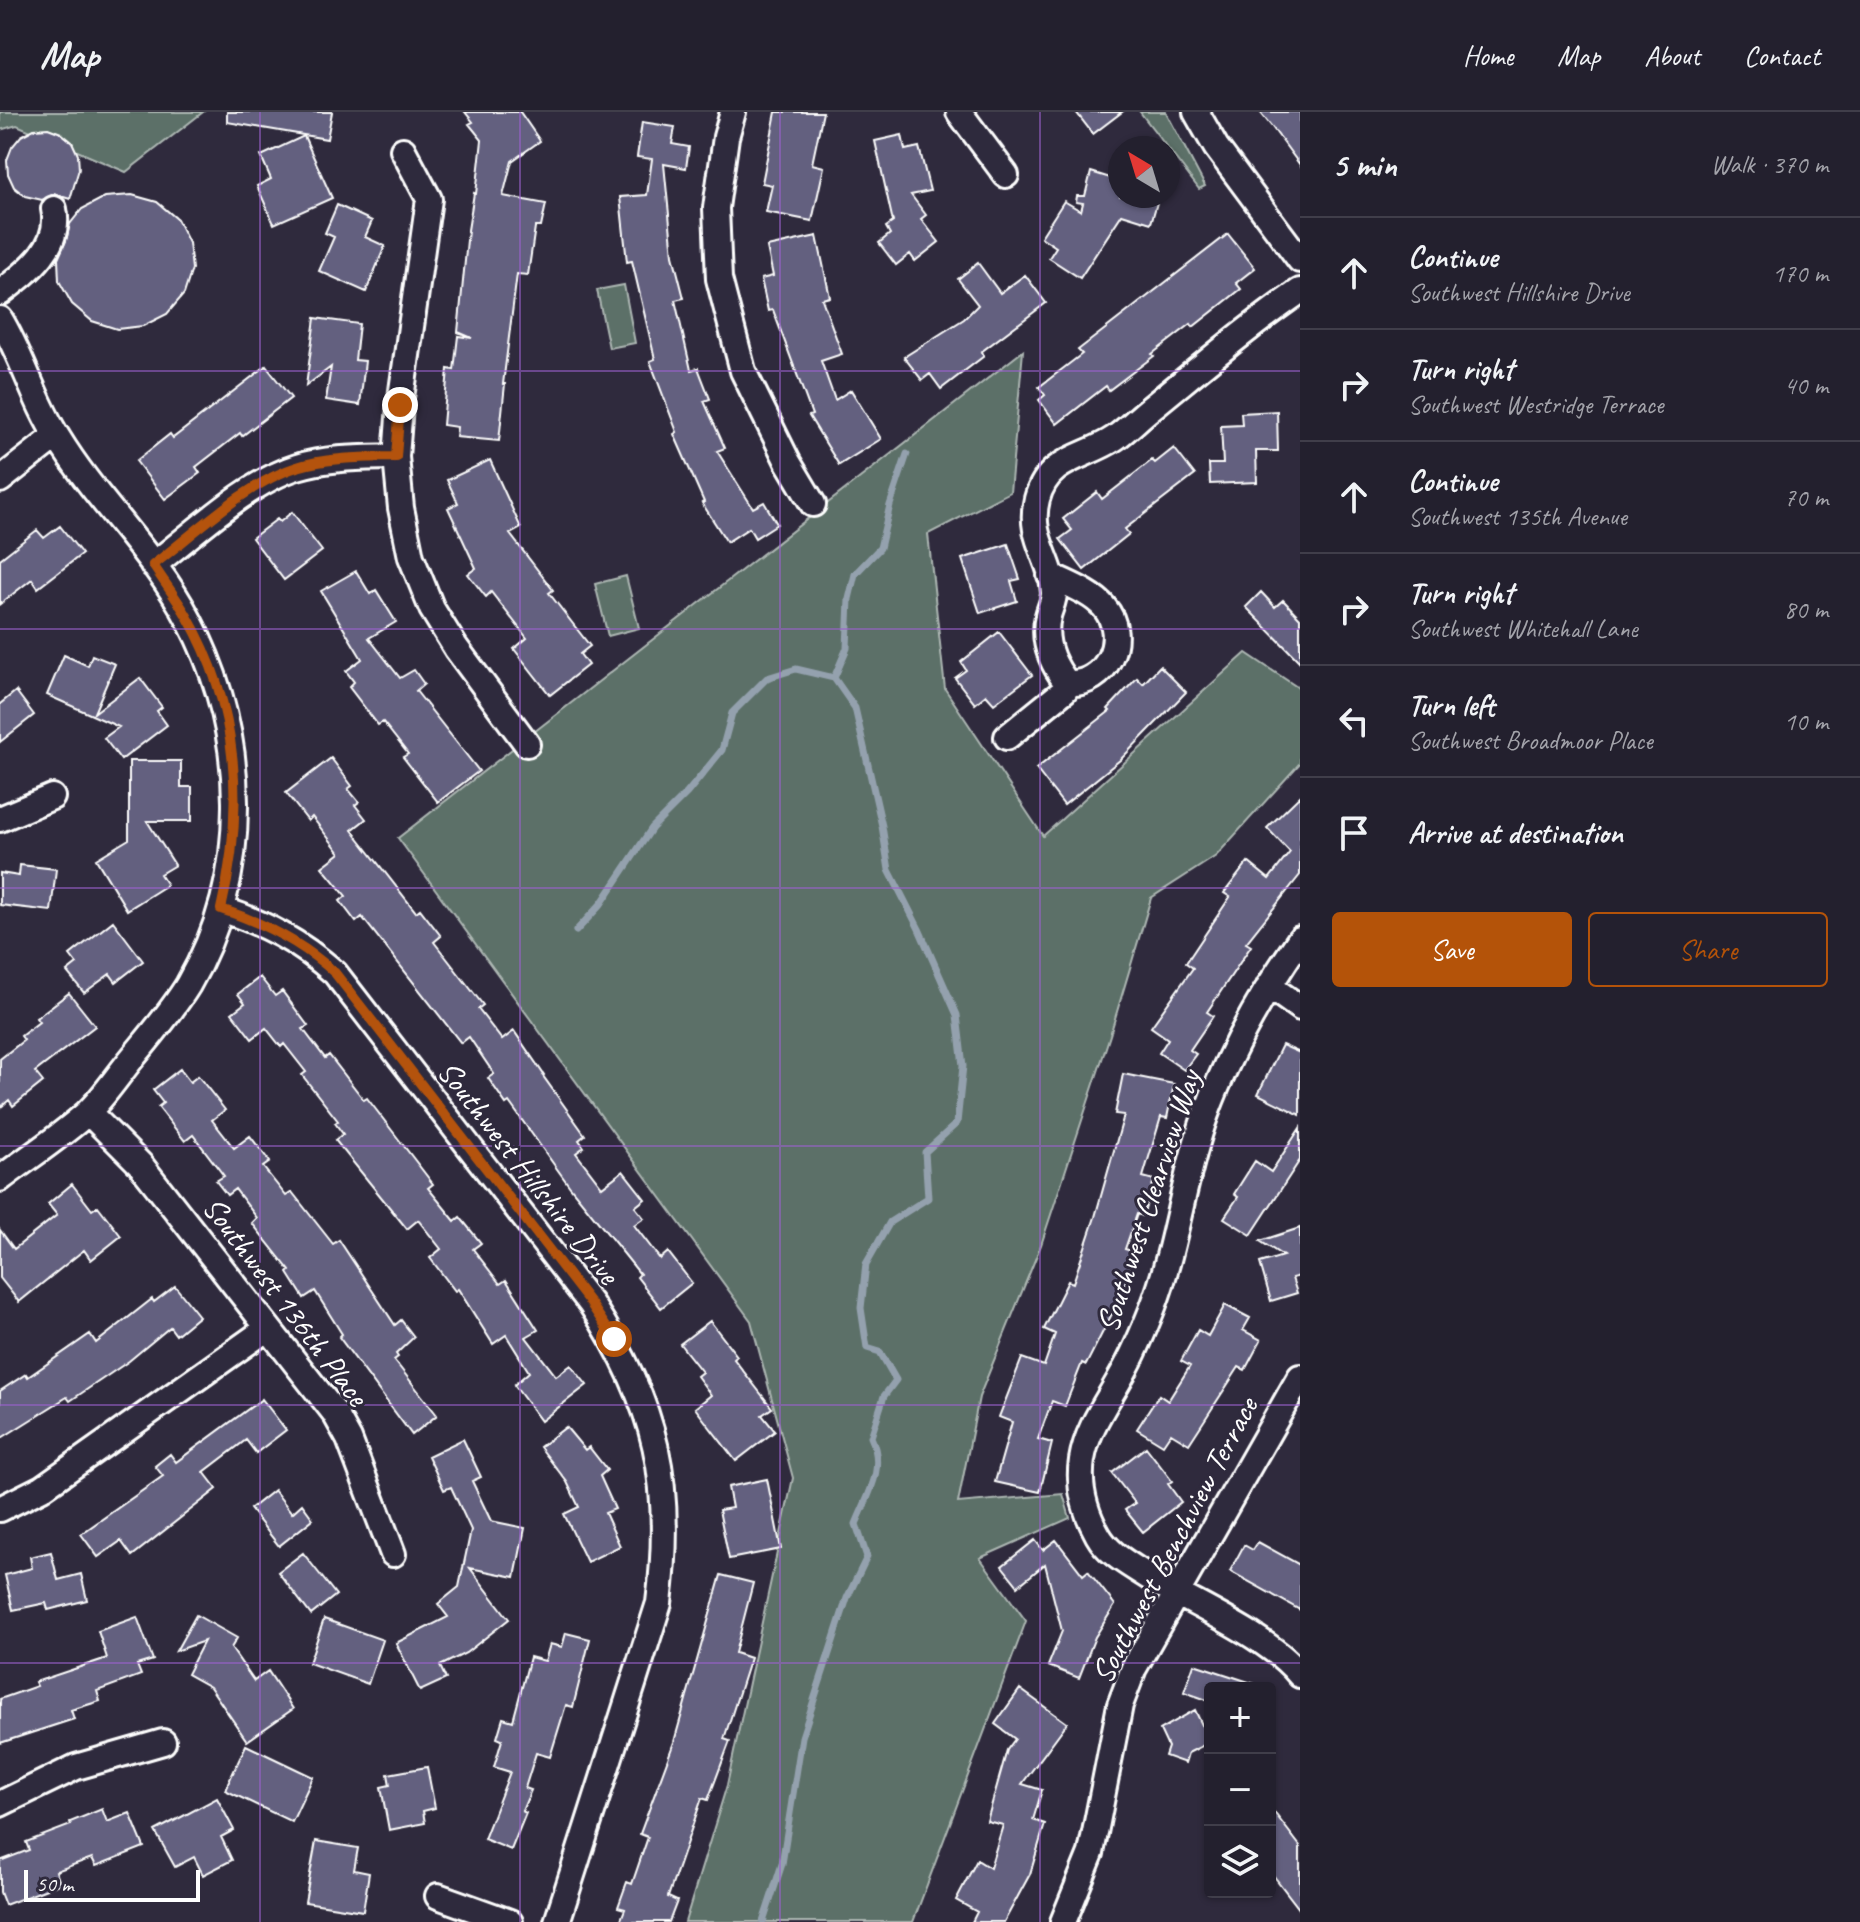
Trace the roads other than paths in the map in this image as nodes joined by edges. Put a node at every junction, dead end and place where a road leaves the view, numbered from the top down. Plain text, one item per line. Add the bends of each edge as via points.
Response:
1 (733, 112) edge
2 (959, 112) edge
3 (1196, 112) edge
4 (403, 150) dead end
5 (1006, 175) dead end
6 (54, 209) dead end
7 (1300, 260) edge
8 (1300, 291) edge
9 (0, 293) edge
10 (0, 319) edge
11 (56, 436) junction
12 (396, 457) junction
13 (0, 480) edge
14 (813, 504) dead end
15 (153, 565) junction
16 (1052, 579) junction
17 (1067, 683) junction
18 (1007, 737) dead end
19 (527, 744) dead end
20 (52, 797) dead end
21 (0, 819) edge
22 (221, 909) junction
23 (1300, 939) edge
24 (1269, 986) junction
25 (1300, 1008) edge
26 (88, 1112) junction
27 (0, 1179) edge
28 (268, 1328) junction
29 (1300, 1377) edge
30 (0, 1509) edge
31 (393, 1554) dead end
32 (1174, 1593) junction
33 (1300, 1675) edge
34 (163, 1742) dead end
35 (0, 1804) edge
36 (438, 1896) dead end
37 (510, 1922) edge
38 (557, 1922) edge
39 (1063, 1922) edge

1 - 14 street via 716,208 719,279 743,371
2 - 5 street
3 - 7 street
4 - 12 street via 429,199
6 - 9 street via 56,221 39,260
8 - 16 street via 1114,440 1049,474 1037,497 1034,522
10 - 11 street
11 - 13 street
11 - 15 street
12 - 15 street via 298,466 264,480
12 - 19 street via 411,557 432,609
15 - 22 street via 187,617 214,676 231,738 235,833
16 - 17 street via 1054,598 1045,631 1057,671
16 - 17 street via 1098,601 1115,633 1111,656 1092,679
17 - 18 street
20 - 21 street
22 - 26 street via 188,985
22 - 38 street, Southwest Hillshire Drive via 290,939 335,973 591,1304 645,1405 664,1499 659,1603
23 - 24 street, Southwest Clearview Way
24 - 25 street
24 - 32 street, Southwest Clearview Way via 1225,1066 1205,1116 1154,1303 1135,1352 1087,1439 1082,1461 1081,1490 1100,1539 1119,1558
26 - 27 street
26 - 28 street, Southwest 136th Place via 140,1164
28 - 30 street via 42,1488
28 - 31 street, Southwest 136th Place via 349,1439
29 - 32 street, Southwest Benchview Terrace
32 - 33 street, Southwest Clearview Way via 1261,1641
32 - 39 street, Southwest Benchview Terrace via 1120,1705 1091,1853
34 - 35 street via 76,1767
36 - 37 street

